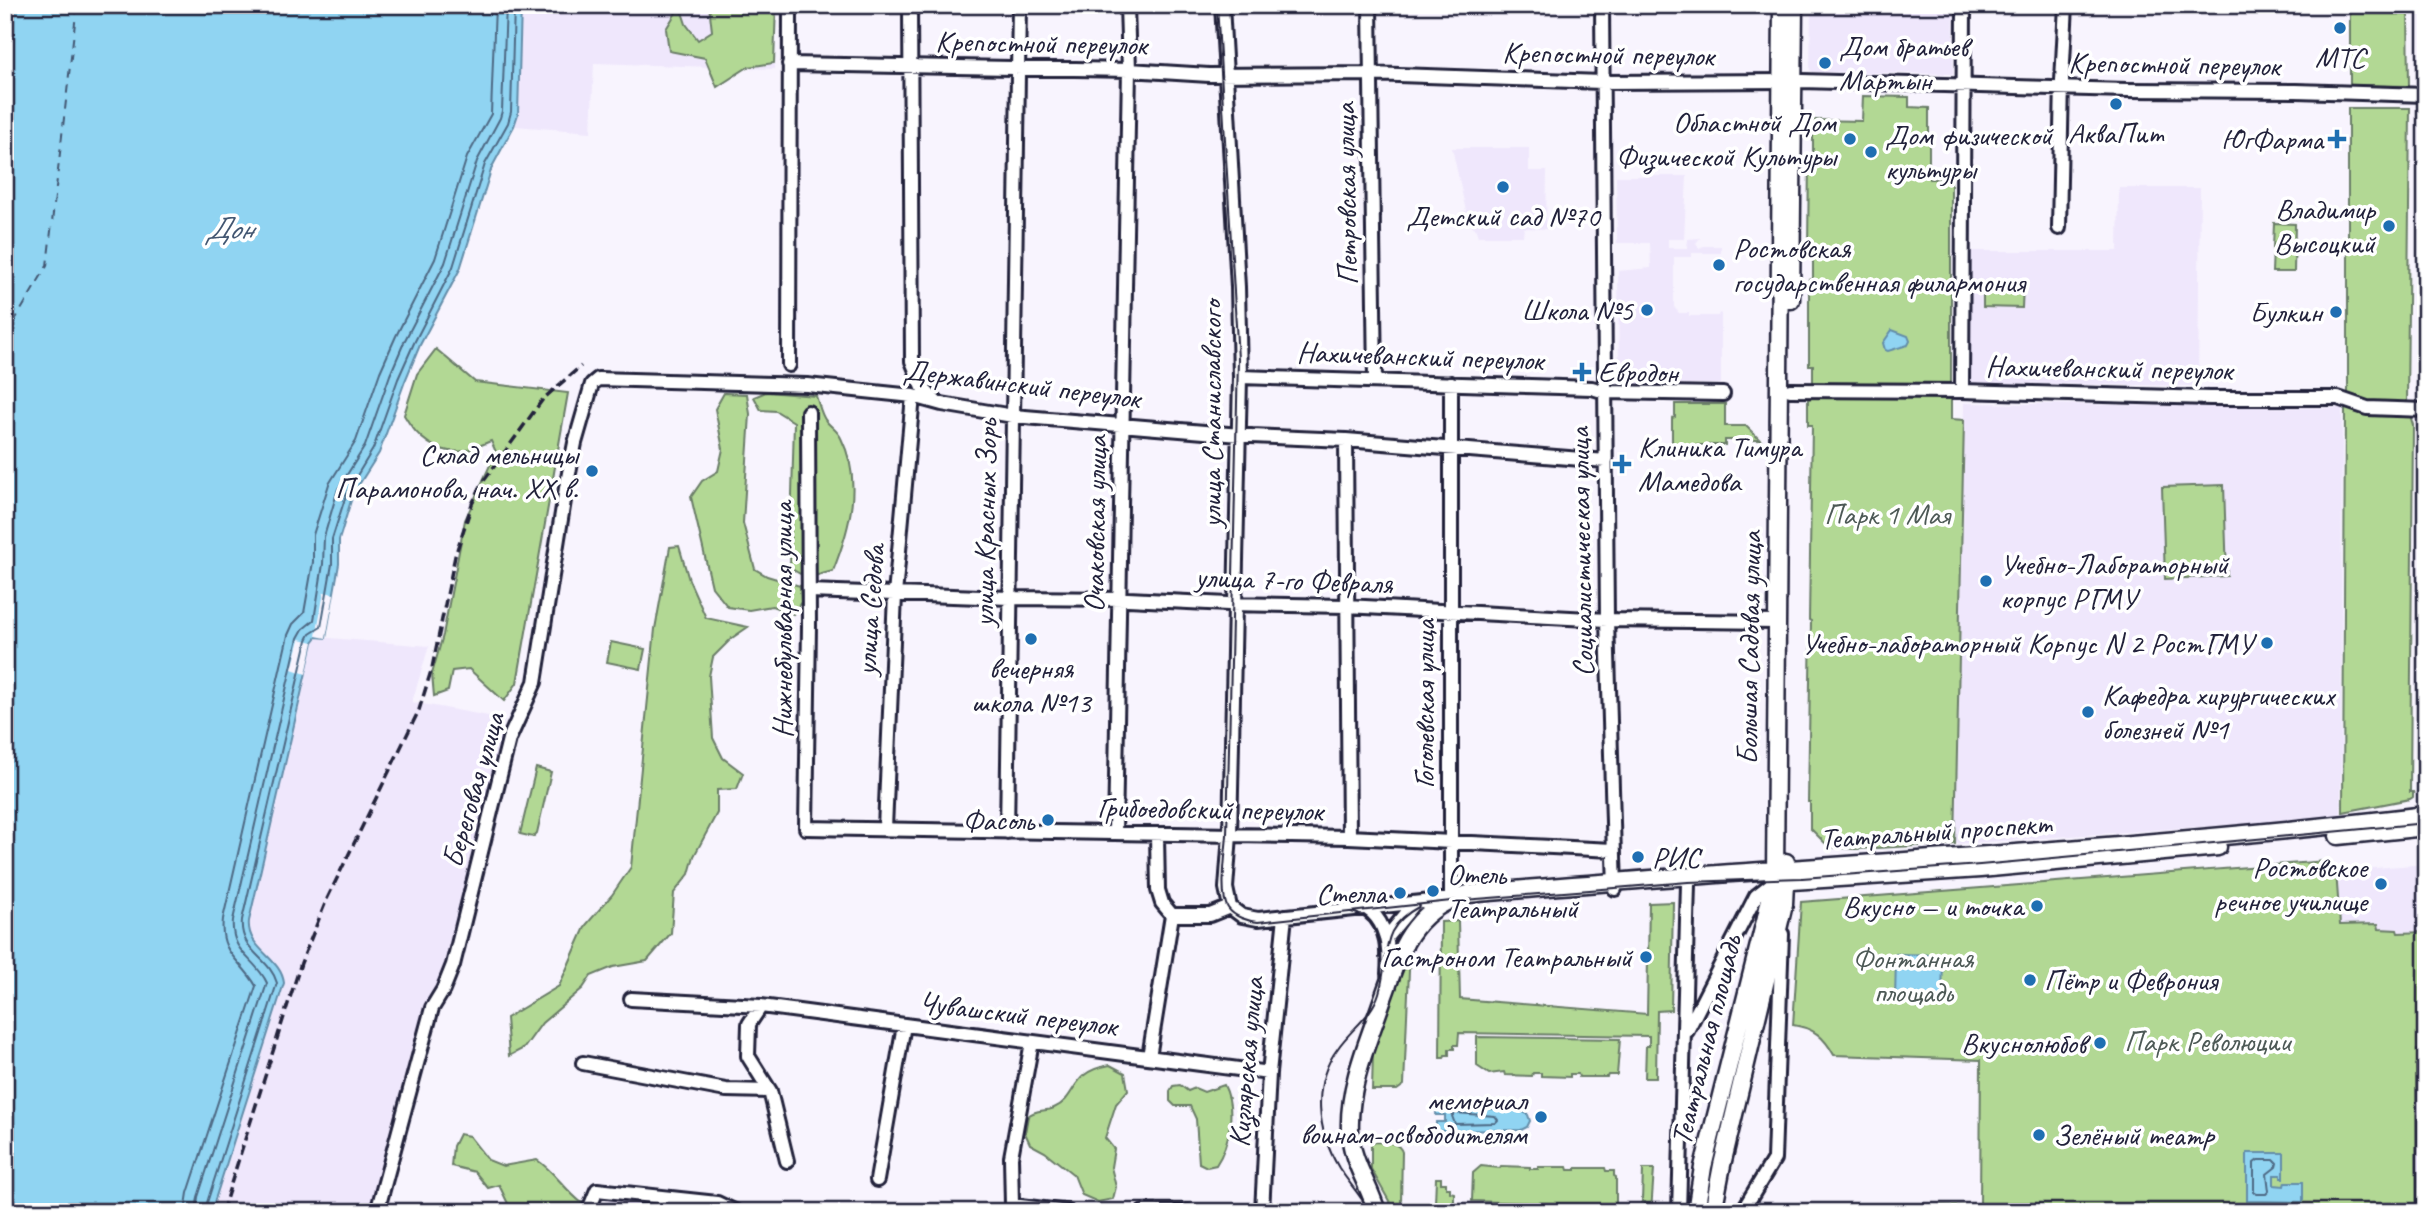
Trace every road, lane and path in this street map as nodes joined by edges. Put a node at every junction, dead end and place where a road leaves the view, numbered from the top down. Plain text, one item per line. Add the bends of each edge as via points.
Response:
1 (790, 5) edge
2 (910, 5) edge
3 (1019, 5) edge
4 (1127, 5) edge
5 (1222, 5) edge
6 (1370, 5) edge
7 (1602, 5) edge
8 (1782, 5) edge
9 (1794, 5) edge
10 (1964, 5) edge
11 (2066, 5) edge
12 (789, 64) junction
13 (910, 66) junction
14 (1018, 68) junction
15 (1129, 70) junction
16 (1370, 74) junction
17 (1225, 75) junction
18 (1602, 82) junction
19 (1788, 82) junction
20 (1962, 85) junction
21 (2062, 89) junction
22 (2426, 95) edge
23 (2059, 228) dead end
24 (789, 365) dead end
25 (1240, 377) junction
26 (598, 379) joint
27 (1375, 381) junction
28 (1451, 383) junction
29 (1790, 390) junction
30 (1962, 391) junction
31 (1605, 392) junction
32 (1723, 394) dead end
33 (913, 396) junction
34 (936, 402) junction
35 (2426, 410) edge
36 (808, 412) dead end
37 (1013, 416) junction
38 (1123, 426) junction
39 (1238, 434) junction
40 (1346, 440) junction
41 (1451, 449) junction
42 (1606, 460) junction
43 (809, 592) junction
44 (895, 595) junction
45 (1010, 598) junction
46 (1120, 599) junction
47 (1235, 604) junction
48 (1346, 606) junction
49 (1450, 613) junction
50 (1607, 620) junction
51 (1777, 622) junction
52 (2426, 815) edge
53 (2426, 827) edge
54 (806, 828) joint
55 (885, 828) junction
56 (1007, 832) junction
57 (1115, 833) junction
58 (1157, 835) junction
59 (1230, 835) junction
60 (1349, 837) junction
61 (1451, 843) junction
62 (1613, 850) junction
63 (1780, 876) junction
64 (1688, 884) junction
65 (1614, 885) junction
66 (1451, 899) junction
67 (1415, 903) junction
68 (1784, 904) junction
69 (1230, 907) junction
70 (1366, 908) junction
71 (1172, 915) junction
72 (1285, 916) junction
73 (1386, 938) junction
74 (1387, 988) junction
75 (632, 999) dead end
76 (761, 1006) junction
77 (904, 1025) junction
78 (1686, 1033) junction
79 (1032, 1042) junction
80 (1149, 1057) junction
81 (583, 1063) dead end
82 (1269, 1073) junction
83 (770, 1091) junction
84 (787, 1161) dead end
85 (877, 1180) dead end
86 (1011, 1208) edge
87 (377, 1212) edge
88 (588, 1212) edge
89 (736, 1212) edge
90 (1068, 1212) edge
91 (1143, 1212) edge
92 (1189, 1212) edge
93 (1262, 1212) edge
94 (1377, 1212) edge
95 (1679, 1212) edge
96 (1696, 1212) edge
97 (1713, 1212) edge
98 (1742, 1212) edge

1 - 12 street
2 - 13 street
3 - 14 street, улица Красных Зорь
4 - 15 street, Очаковская улица
5 - 17 street, улица Станиславского
6 - 16 street, Петровская улица
7 - 18 street, Социалистическая улица
8 - 19 main road, Большая Садовая улица
9 - 19 main road, Большая Садовая улица
10 - 20 street
11 - 21 street
12 - 13 street, Крепостной переулок
12 - 24 street
13 - 14 street, Крепостной переулок
13 - 34 street via 912,361 923,388
14 - 15 street, Крепостной переулок
14 - 37 street, улица Красных Зорь
15 - 17 street, Крепостной переулок
15 - 38 street, Очаковская улица
16 - 17 street, Крепостной переулок
16 - 18 street, Крепостной переулок
16 - 27 street, Петровская улица
17 - 25 street, улица Станиславского
18 - 19 street, Крепостной переулок
18 - 31 street, Социалистическая улица
19 - 20 street, Крепостной переулок
19 - 29 main road, Большая Садовая улица
19 - 51 main road, Большая Садовая улица
20 - 21 street, Крепостной переулок
20 - 30 street
21 - 22 street, Крепостной переулок
21 - 23 street
25 - 27 street, Нахичеванский переулок
25 - 39 street, улица Станиславского
26 - 33 street, Державинский переулок via 807,385
26 - 87 street, Береговая улица via 592,384 575,443 535,682 509,739 453,965 432,1008
27 - 28 street, Нахичеванский переулок
28 - 31 street, Нахичеванский переулок
28 - 41 street, Гоголевская улица
29 - 30 street, Нахичеванский переулок
29 - 63 main road, Большая Садовая улица
30 - 35 street, Нахичеванский переулок via 2338,398 2367,408
31 - 32 street, Нахичеванский переулок
31 - 42 street, Социалистическая улица
33 - 34 street, Державинский переулок
33 - 44 street, улица Седова
34 - 37 street, Державинский переулок
36 - 43 street, Нижнебульварная улица
37 - 38 street, Державинский переулок
37 - 45 street, улица Красных Зорь
38 - 39 street, Державинский переулок
38 - 46 street, Очаковская улица
39 - 40 street, Державинский переулок
39 - 47 street, улица Станиславского
40 - 41 street, Державинский переулок
40 - 48 street
41 - 42 street, Державинский переулок
41 - 49 street, Гоголевская улица
42 - 50 street, Социалистическая улица
43 - 44 street, улица 7-го Февраля
43 - 54 street, Нижнебульварная улица
44 - 45 street, улица 7-го Февраля
44 - 55 street, улица Седова
45 - 46 street, улица 7-го Февраля
45 - 56 street, улица Красных Зорь
46 - 47 street, улица 7-го Февраля
46 - 57 street, Очаковская улица
47 - 48 street, улица 7-го Февраля
47 - 59 street, улица Станиславского
48 - 49 street, улица 7-го Февраля
48 - 60 street
49 - 50 street, улица 7-го Февраля
49 - 61 street, Гоголевская улица
50 - 51 street, улица 7-го Февраля
50 - 62 street, Социалистическая улица
51 - 63 main road, Большая Садовая улица
52 - 63 main road, Театральный проспект
53 - 63 main road, Театральный проспект via 1980,869
54 - 55 street, Грибоедовский переулок
55 - 56 street, Грибоедовский переулок
56 - 57 street, Грибоедовский переулок
57 - 58 street, Грибоедовский переулок
58 - 59 street, Грибоедовский переулок
58 - 71 street via 1158,890 1161,903
59 - 60 street, Грибоедовский переулок
59 - 69 street, улица Станиславского via 1226,888
60 - 61 street, Грибоедовский переулок
61 - 62 street, Грибоедовский переулок
61 - 66 street, Гоголевская улица
62 - 65 street, Социалистическая улица
63 - 64 main road, Театральный проспект
63 - 65 main road, Театральный проспект
63 - 68 main road, Театральная площадь
63 - 78 street, Театральная площадь via 1756,896
63 - 96 main road, Театральная площадь via 1703,1167
64 - 65 main road, Театральный проспект
64 - 78 street, Театральная площадь
65 - 66 main road, Театральный проспект via 1468,894
66 - 67 street, Театральный проспект
66 - 74 main road via 1414,929
67 - 70 street, Театральный проспект
67 - 73 street
68 - 97 main road, Театральная площадь
68 - 98 street, Театральная площадь via 1774,1159
69 - 71 street via 1210,915
69 - 72 street, Театральный проспект via 1251,919
70 - 72 street, Театральный проспект
70 - 73 street via 1379,920
71 - 80 street
72 - 82 street, Кизлярская улица
73 - 74 street
74 - 94 main road via 1357,1076 1350,1116 1355,1158
75 - 76 street, Чувашский переулок
76 - 77 street, Чувашский переулок
76 - 83 street via 749,1024 748,1056
77 - 79 street, Чувашский переулок
77 - 85 street
78 - 95 street, Театральная площадь
79 - 80 street, Чувашский переулок
79 - 86 street via 1011,1157
80 - 82 street, Чувашский переулок
81 - 83 street via 726,1090
82 - 93 street, Кизлярская улица
83 - 84 street
86 - 90 street
88 - 89 street via 597,1191 717,1203
91 - 92 street

